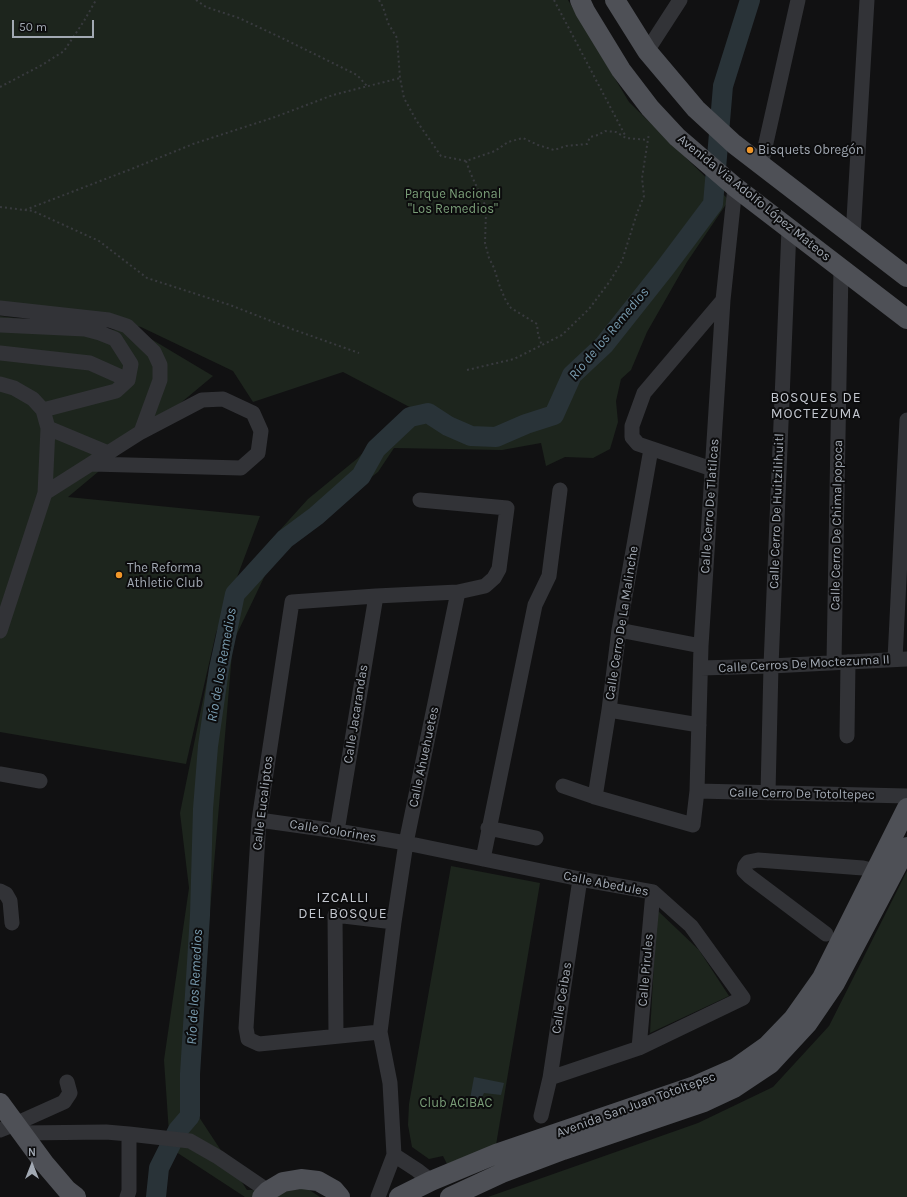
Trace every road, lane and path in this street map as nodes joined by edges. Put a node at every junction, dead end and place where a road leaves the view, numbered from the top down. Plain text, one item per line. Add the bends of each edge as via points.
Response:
1 (96, 0) edge
2 (196, 0) edge
3 (379, 0) edge
4 (554, 0) edge
5 (580, 0) edge
6 (615, 0) edge
7 (680, 0) edge
8 (798, 0) edge
9 (867, 0) edge
10 (647, 51) junction
11 (400, 78) junction
12 (368, 86) junction
13 (0, 87) edge
14 (649, 133) dead end
15 (626, 138) junction
16 (648, 140) junction
17 (466, 161) junction
18 (761, 165) junction
19 (730, 182) junction
20 (0, 207) edge
21 (25, 210) junction
22 (789, 229) junction
23 (853, 236) junction
24 (841, 268) junction
25 (907, 277) edge
26 (723, 300) junction
27 (0, 308) edge
28 (907, 319) edge
29 (0, 325) edge
30 (542, 346) junction
31 (0, 353) edge
32 (359, 353) dead end
33 (467, 370) dead end
34 (128, 380) junction
35 (0, 384) edge
36 (44, 410) junction
37 (907, 420) edge
38 (48, 428) junction
39 (141, 432) junction
40 (651, 449) junction
41 (108, 454) junction
42 (92, 464) junction
43 (712, 469) junction
44 (560, 490) dead end
45 (45, 493) junction
46 (420, 500) dead end
47 (458, 592) junction
48 (376, 596) junction
49 (619, 630) junction
50 (0, 632) edge
51 (702, 646) junction
52 (901, 659) edge
53 (841, 662) junction
54 (771, 666) junction
55 (701, 668) junction
56 (609, 710) junction
57 (699, 725) junction
58 (847, 736) dead end
59 (0, 774) edge
60 (40, 780) dead end
61 (563, 786) dead end
62 (697, 791) junction
63 (768, 793) junction
64 (907, 796) edge
65 (595, 797) junction
66 (907, 808) edge
67 (259, 820) junction
68 (488, 828) junction
69 (337, 831) junction
70 (536, 838) dead end
71 (406, 843) junction
72 (907, 847) edge
73 (482, 859) junction
74 (876, 872) junction
75 (580, 879) junction
76 (0, 890) edge
77 (653, 892) junction
78 (394, 922) junction
79 (12, 923) dead end
80 (826, 934) dead end
81 (380, 1032) junction
82 (336, 1036) junction
83 (639, 1048) junction
84 (550, 1078) junction
85 (67, 1082) dead end
86 (0, 1103) edge
87 (541, 1116) dead end
88 (13, 1129) edge
89 (129, 1134) junction
90 (394, 1155) junction
91 (431, 1189) edge
92 (265, 1194) edge
93 (76, 1197) edge
94 (127, 1197) edge
95 (340, 1197) edge
96 (378, 1197) edge
97 (399, 1197) edge
98 (450, 1197) edge

1 - 13 path via 64,51
2 - 12 path via 206,7 239,18 357,75
3 - 11 path via 397,38
4 - 15 path
5 - 19 main road, Avenida Via Adolfo López Mateos via 621,70 650,108 677,137
6 - 10 main road
7 - 10 street
8 - 18 street
9 - 23 street
10 - 18 main road via 696,109
11 - 12 path
11 - 17 path via 404,98 441,156
12 - 21 path via 333,95 193,144
14 - 16 path
15 - 16 path
15 - 17 path via 616,132 605,131 590,137 587,144 554,150 523,138
16 - 30 path via 642,178 644,196 622,261 589,309 562,335
17 - 30 path via 485,205 485,243 500,287 511,308 538,324
18 - 23 main road
19 - 22 main road, Avenida Via Adolfo López Mateos
19 - 26 street, Calle Cerro De Tlatilcas
20 - 21 path
21 - 32 path via 33,211 99,241 146,278 230,305
22 - 24 main road, Avenida Via Adolfo López Mateos
22 - 54 street, Calle Cerro De Huitzilihuitl
23 - 25 main road
24 - 28 main road, Avenida Via Adolfo López Mateos
24 - 53 street, Calle Cerro De Chimalpopoca
26 - 40 street via 644,393 632,426 632,437 638,444
26 - 43 street, Calle Cerro De Tlatilcas
27 - 39 street via 108,320 126,326 154,352 160,365 160,380
29 - 34 street via 85,329 114,339 131,364
30 - 33 path via 514,360
31 - 34 street via 90,363
34 - 36 street via 116,391
35 - 36 street via 14,388 33,399
36 - 38 street
37 - 52 street
38 - 41 street
38 - 45 street
39 - 41 street
39 - 42 street via 202,400 223,399 253,413 261,431 258,453 240,468
40 - 43 street
40 - 49 street, Calle Cerro De La Malinche
41 - 42 street
42 - 45 street
43 - 51 street, Calle Cerro De Tlatilcas
44 - 68 street via 549,576 535,605
45 - 50 street
46 - 47 street, Calle Eucaliptos via 507,508 499,569 494,578 485,586
47 - 48 street, Calle Eucaliptos
47 - 71 street, Calle Ahuehuetes
48 - 67 street, Calle Eucaliptos via 292,602
48 - 69 street, Calle Jacarandas
49 - 51 street
49 - 56 street, Calle Cerro De La Malinche
51 - 55 street, Calle Cerro De Tlatilcas
52 - 53 street, Calle Cerros De Moctezuma II
53 - 54 street, Calle Cerros De Moctezuma II
53 - 58 street, Calle Cerro De Chimalpopoca
54 - 55 street, Calle Cerros De Moctezuma II
54 - 63 street, Calle Cerro De Huitzilihuitl
55 - 57 street, Calle Cerro De Tlatilcas
56 - 57 street
56 - 65 street, Calle Cerro De La Malinche
57 - 62 street, Calle Cerro De Tlatilcas
59 - 60 street
61 - 65 street
62 - 63 street, Calle Cerro De Totoltepec
62 - 65 street, Calle Cerro De Tlatilcas via 693,825
63 - 64 street, Calle Cerro De Totoltepec
66 - 74 main road, Avenida San Juan Totoltepec
67 - 69 street, Calle Colorines
67 - 82 street, Calle Eucaliptos via 246,1028 248,1039 259,1044
68 - 70 street
68 - 73 street
69 - 71 street, Calle Colorines
71 - 73 street, Calle Abedules
71 - 78 street, Calle Ahuehuetes
72 - 98 main road, Avenida San Juan Totoltepec via 835,983 807,1024 770,1064 734,1088 704,1102 563,1150 502,1173
73 - 75 street, Calle Abedules
74 - 80 street via 863,868 758,860 748,862 744,871 749,876
74 - 91 main road, Avenida San Juan Totoltepec via 822,978 793,1020 767,1046 736,1068 695,1086 496,1154
75 - 77 street, Calle Abedules
75 - 84 street, Calle Ceibas
76 - 79 street via 10,901
77 - 83 street, Calle Pirules
77 - 83 street, Calle Abedules via 691,926 743,998
78 - 81 street, Calle Ahuehuetes
78 - 82 street via 335,915
81 - 82 street, Calle Eucaliptos
81 - 90 street, Calle Ahuehuetes via 390,1083
83 - 84 street, Calle Abedules
84 - 87 street, Calle Ceibas
85 - 88 street via 70,1093 64,1102
86 - 88 main road
88 - 89 street
88 - 93 main road
89 - 92 street via 181,1140 218,1157
89 - 94 street
90 - 91 street via 417,1170
90 - 96 street, Calle Ahuehuetes
91 - 97 main road, Avenida San Juan Totoltepec
92 - 95 main road via 283,1182 301,1178 318,1181 334,1190

